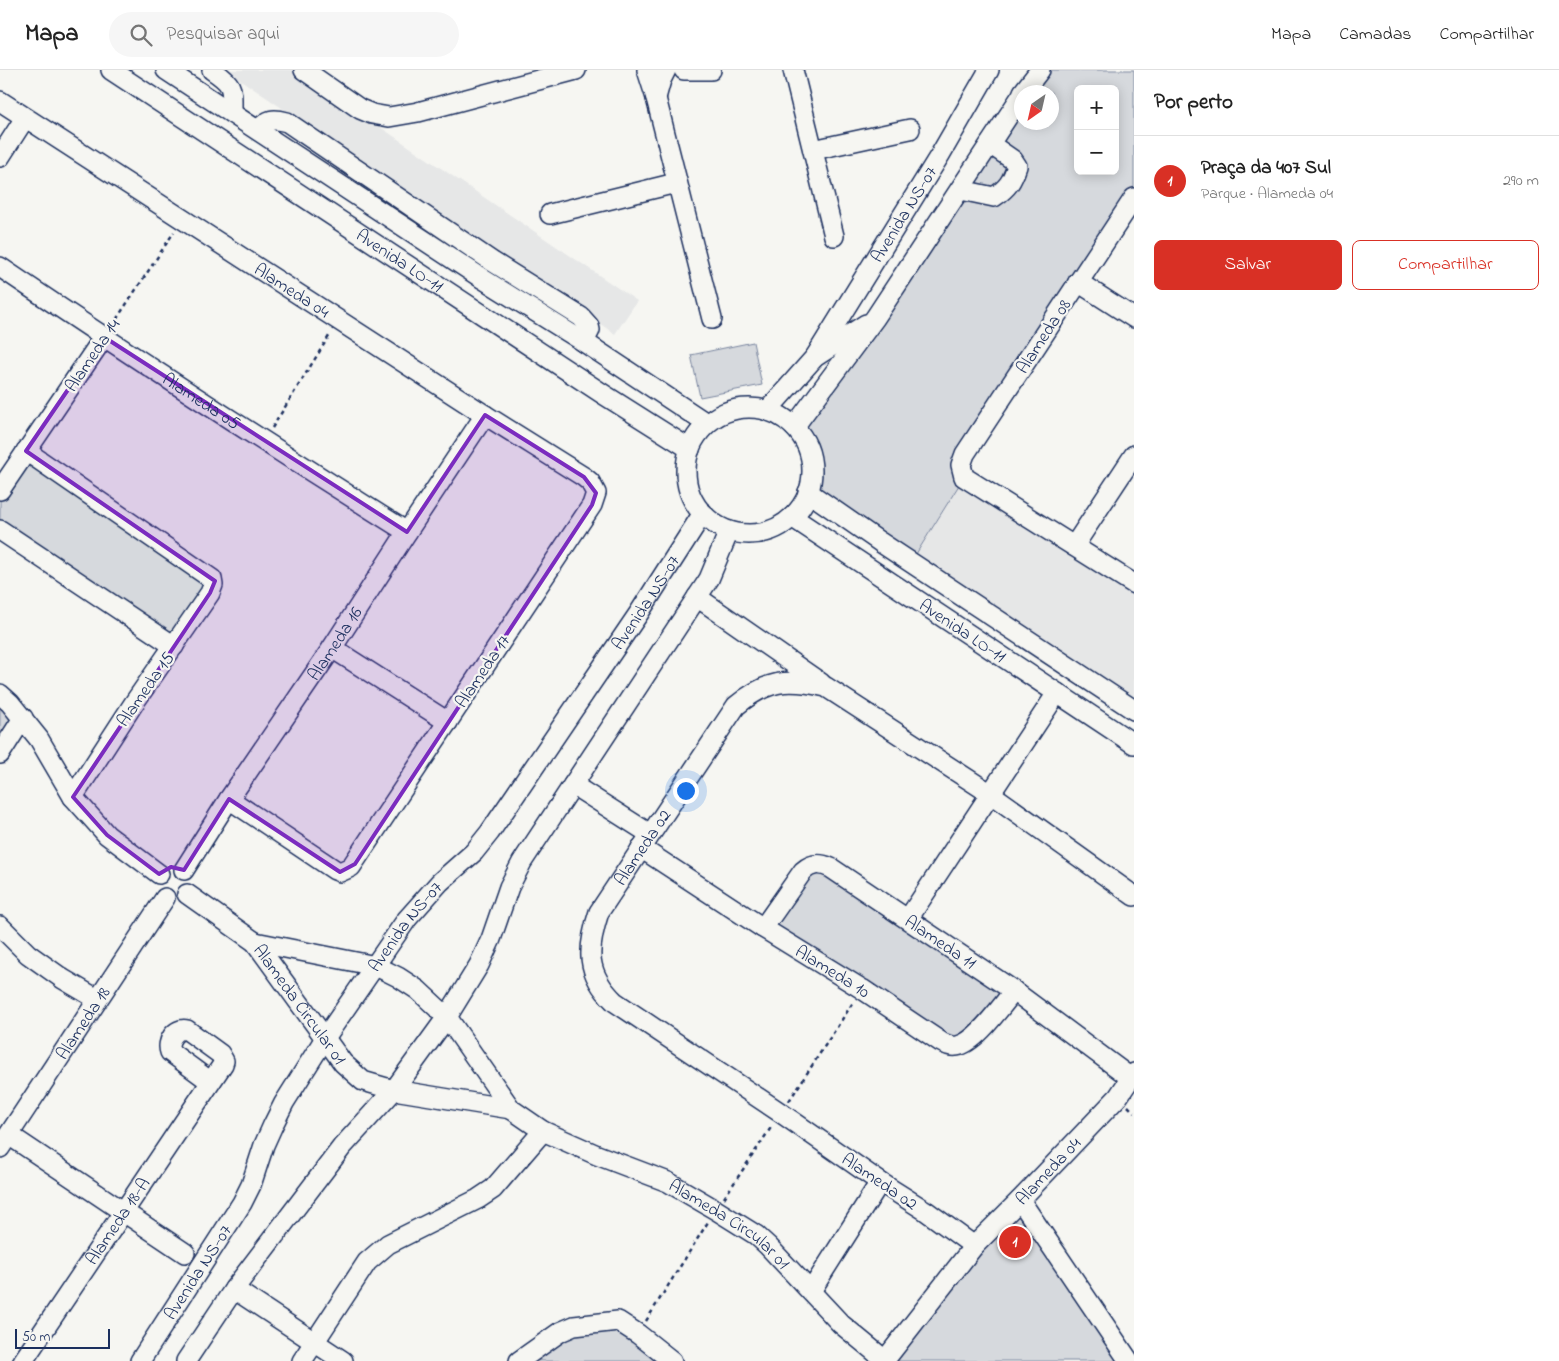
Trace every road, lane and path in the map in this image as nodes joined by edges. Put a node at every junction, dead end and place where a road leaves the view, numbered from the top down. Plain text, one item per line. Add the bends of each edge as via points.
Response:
1 (110, 70) edge
2 (166, 70) edge
3 (212, 70) edge
4 (304, 70) edge
5 (576, 70) edge
6 (647, 70) edge
7 (666, 70) edge
8 (684, 70) edge
9 (711, 70) edge
10 (793, 70) edge
11 (989, 70) edge
12 (1040, 70) edge
13 (1029, 85) edge
14 (656, 98) junction
15 (0, 100) edge
16 (1014, 106) edge
17 (232, 113) junction
18 (25, 118) junction
19 (910, 129) dead end
20 (990, 144) junction
21 (812, 150) junction
22 (0, 157) edge
23 (676, 183) junction
24 (960, 190) junction
25 (1134, 198) edge
26 (550, 214) dead end
27 (183, 220) junction
28 (834, 236) dead end
29 (0, 267) edge
30 (1078, 282) junction
31 (875, 318) junction
32 (1134, 318) edge
33 (712, 319) dead end
34 (338, 320) junction
35 (104, 338) junction
36 (815, 357) junction
37 (767, 411) junction
38 (485, 415) junction
39 (706, 423) junction
40 (794, 427) junction
41 (263, 442) junction
42 (690, 449) junction
43 (26, 451) junction
44 (1134, 455) edge
45 (584, 477) joint
46 (0, 490) edge
47 (808, 492) junction
48 (703, 514) junction
49 (792, 517) junction
50 (0, 530) edge
51 (729, 530) junction
52 (407, 532) junction
53 (1074, 546) junction
54 (1134, 584) edge
55 (697, 597) junction
56 (174, 646) junction
57 (332, 648) junction
58 (826, 687) junction
59 (1057, 693) junction
60 (0, 694) edge
61 (1134, 710) edge
62 (22, 718) junction
63 (448, 722) junction
64 (1134, 744) edge
65 (0, 754) edge
66 (573, 784) junction
67 (991, 794) junction
68 (73, 797) junction
69 (229, 799) junction
70 (645, 841) junction
71 (184, 870) junction
72 (159, 874) junction
73 (187, 894) junction
74 (1134, 896) edge
75 (165, 898) junction
76 (908, 919) junction
77 (0, 926) edge
78 (763, 928) junction
79 (255, 942) junction
80 (376, 966) junction
81 (862, 989) junction
82 (1014, 991) junction
83 (97, 999) junction
84 (447, 1017) junction
85 (325, 1038) junction
86 (1133, 1075) edge
87 (211, 1082) dead end
88 (394, 1090) junction
89 (511, 1109) junction
90 (781, 1113) junction
91 (543, 1131) junction
92 (4, 1141) edge
93 (880, 1182) junction
94 (1020, 1200) junction
95 (716, 1210) junction
96 (123, 1213) junction
97 (974, 1246) junction
98 (185, 1253) dead end
99 (234, 1289) junction
100 (811, 1291) junction
101 (638, 1334) junction
102 (314, 1343) junction
103 (886, 1360) edge
104 (23, 1361) edge
105 (140, 1361) edge
106 (186, 1361) edge
107 (302, 1361) edge
108 (342, 1361) edge
109 (520, 1361) edge
110 (672, 1361) edge
111 (1129, 1361) edge

1 - 42 street, Avenida LO-11
2 - 17 street, Avenida LO-11
3 - 17 street via 230,84
4 - 5 street via 360,109 389,117
6 - 14 street
7 - 14 street
8 - 9 street
10 - 21 street
11 - 36 street, Avenida NS-07
12 - 13 street, Avenida NS-07
14 - 23 street
15 - 18 street, Alameda 04
16 - 20 street, Avenida NS-07
17 - 39 street, Avenida LO-11
18 - 22 street
18 - 27 street, Alameda 04
19 - 21 street
20 - 24 street, Avenida NS-07
20 - 24 street via 1013,160 1017,166 1013,178 1005,190 994,197
21 - 28 street
23 - 26 street
23 - 33 street
24 - 31 street, Avenida NS-07
25 - 30 street, Alameda 08
27 - 34 street, Alameda 04
27 - 35 path, Alameda 14
29 - 35 street, Alameda 05
30 - 32 street
30 - 53 street, Alameda 08 via 965,454 961,465 964,477
31 - 36 street, Avenida NS-07
31 - 40 street, Avenida NS-07
34 - 38 street, Alameda 04
34 - 41 path
35 - 41 street, Alameda 05
35 - 43 street, Alameda 14
36 - 37 street, Avenida NS-07
37 - 39 street via 746,408 724,413
37 - 40 street
38 - 45 street, Alameda 04
38 - 52 street, Alameda 16
39 - 42 street
40 - 47 street via 809,454 812,470
41 - 52 street, Alameda 05
42 - 48 street via 687,483
43 - 46 street, Alameda 14
43 - 56 street, Alameda 15 via 212,579 210,593
44 - 53 street
45 - 63 street, Alameda 17 via 596,493 592,505
47 - 49 street
47 - 61 street, Avenida LO-11
48 - 51 street
48 - 80 street, Avenida NS-07 via 490,832 407,919
49 - 51 street via 773,529 751,534
49 - 59 street, Avenida LO-11
50 - 56 street
51 - 55 street via 709,578
52 - 57 street, Alameda 16
53 - 54 street
55 - 58 street
55 - 66 street
56 - 68 street, Alameda 15
57 - 63 street
57 - 69 street, Alameda 16
58 - 67 street, Alameda 02
58 - 70 street, Alameda 02 via 787,682 750,694 736,706
59 - 64 street, Avenida LO-11
59 - 67 street
60 - 62 street
62 - 65 street
62 - 68 street
63 - 69 street, Alameda 17 via 355,864 340,872
66 - 70 street, Alameda 10
66 - 84 street via 522,862 509,887 487,948
67 - 74 street, Alameda 02
67 - 76 street
68 - 72 street via 107,835
69 - 71 street, Alameda 16
70 - 78 street, Alameda 10
70 - 90 street, Alameda 02 via 599,912 590,954 595,976 603,991 615,1002
71 - 72 street via 171,867
71 - 73 street via 190,879
72 - 75 street via 158,890
73 - 75 street via 174,900
73 - 79 street
75 - 83 street, Alameda 18
76 - 78 street, Alameda 11 via 831,868 816,864 802,871
76 - 82 street, Alameda 11
77 - 83 street via 28,954
78 - 81 street, Alameda 10
79 - 80 street, Alameda Circular 01
79 - 85 street, Alameda Circular 01
80 - 84 street, Alameda Circular 01 via 418,990
80 - 85 street, Avenida NS-07
81 - 82 street, Alameda 10 via 950,1046 958,1046 975,1037
81 - 90 path
82 - 86 street, Alameda 11
83 - 92 street, Alameda 18
84 - 88 street
84 - 89 street, Alameda Circular 01
85 - 88 street, Alameda Circular 01 via 343,1064 363,1081
85 - 105 street, Avenida NS-07 via 284,1103 242,1202
86 - 94 street, Alameda 04 via 1118,1097
87 - 96 street, Alameda 18-A
88 - 89 street, Alameda Circular 01
88 - 99 street via 342,1147
89 - 91 street, Alameda Circular 01
90 - 93 street, Alameda 02
90 - 95 path
91 - 95 street, Alameda Circular 01 via 668,1182
91 - 102 street via 493,1189 388,1244 367,1262
92 - 96 street
93 - 97 street, Alameda 02
93 - 100 street
94 - 97 street, Alameda 04
94 - 111 street
95 - 100 street, Alameda Circular 01 via 756,1235
95 - 101 path
96 - 98 street
96 - 104 street, Alameda 18-A
97 - 103 street, Alameda 04
99 - 102 street
99 - 106 street
100 - 103 street, Alameda Circular 01 via 841,1324
101 - 109 street via 618,1321 574,1326 560,1332
101 - 110 street
102 - 107 street
102 - 108 street

